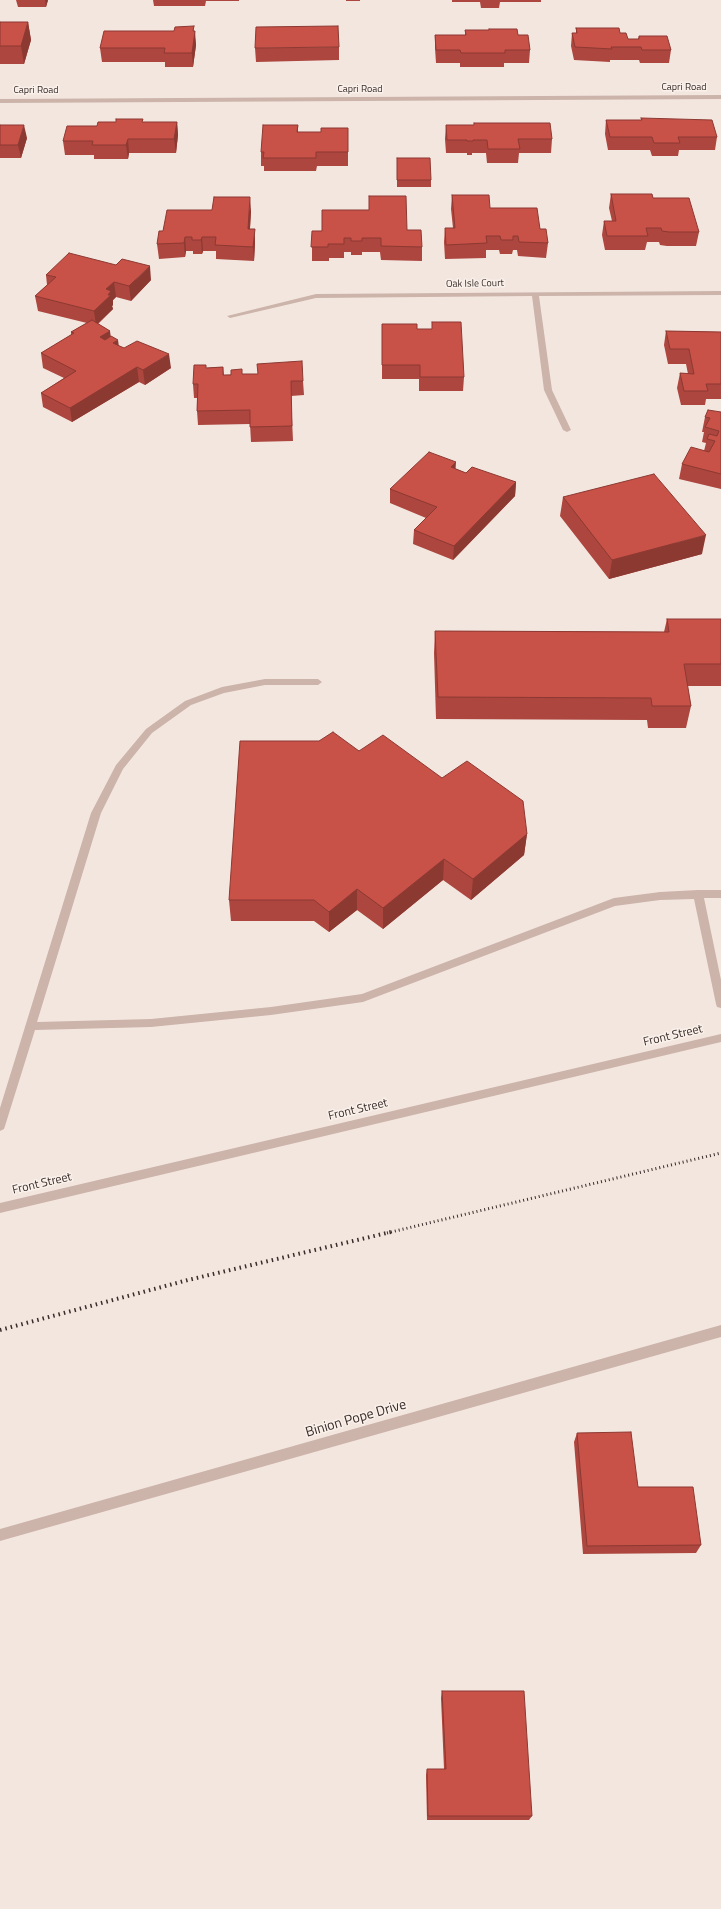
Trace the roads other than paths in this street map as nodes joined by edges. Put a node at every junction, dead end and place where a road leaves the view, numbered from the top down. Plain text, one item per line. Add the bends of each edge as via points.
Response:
1 (721, 97) edge
2 (0, 101) edge
3 (721, 293) edge
4 (535, 294) junction
5 (230, 316) dead end
6 (567, 430) dead end
7 (318, 682) dead end
8 (698, 894) junction
9 (721, 894) edge
10 (721, 1004) edge
11 (31, 1026) junction
12 (721, 1038) edge
13 (0, 1126) edge
14 (0, 1208) edge
15 (721, 1331) edge
16 (0, 1535) edge

1 - 2 street, Capri Road
3 - 4 street, Oak Isle Court
4 - 5 street, Oak Isle Court via 316,296
4 - 6 street via 548,390
7 - 11 street via 265,682 222,690 188,703 149,731 119,767 96,813
8 - 9 street
8 - 10 street
8 - 11 street via 614,902 363,998 271,1011 151,1023
11 - 13 street
12 - 14 street, Front Street
15 - 16 street, Binion Pope Drive

